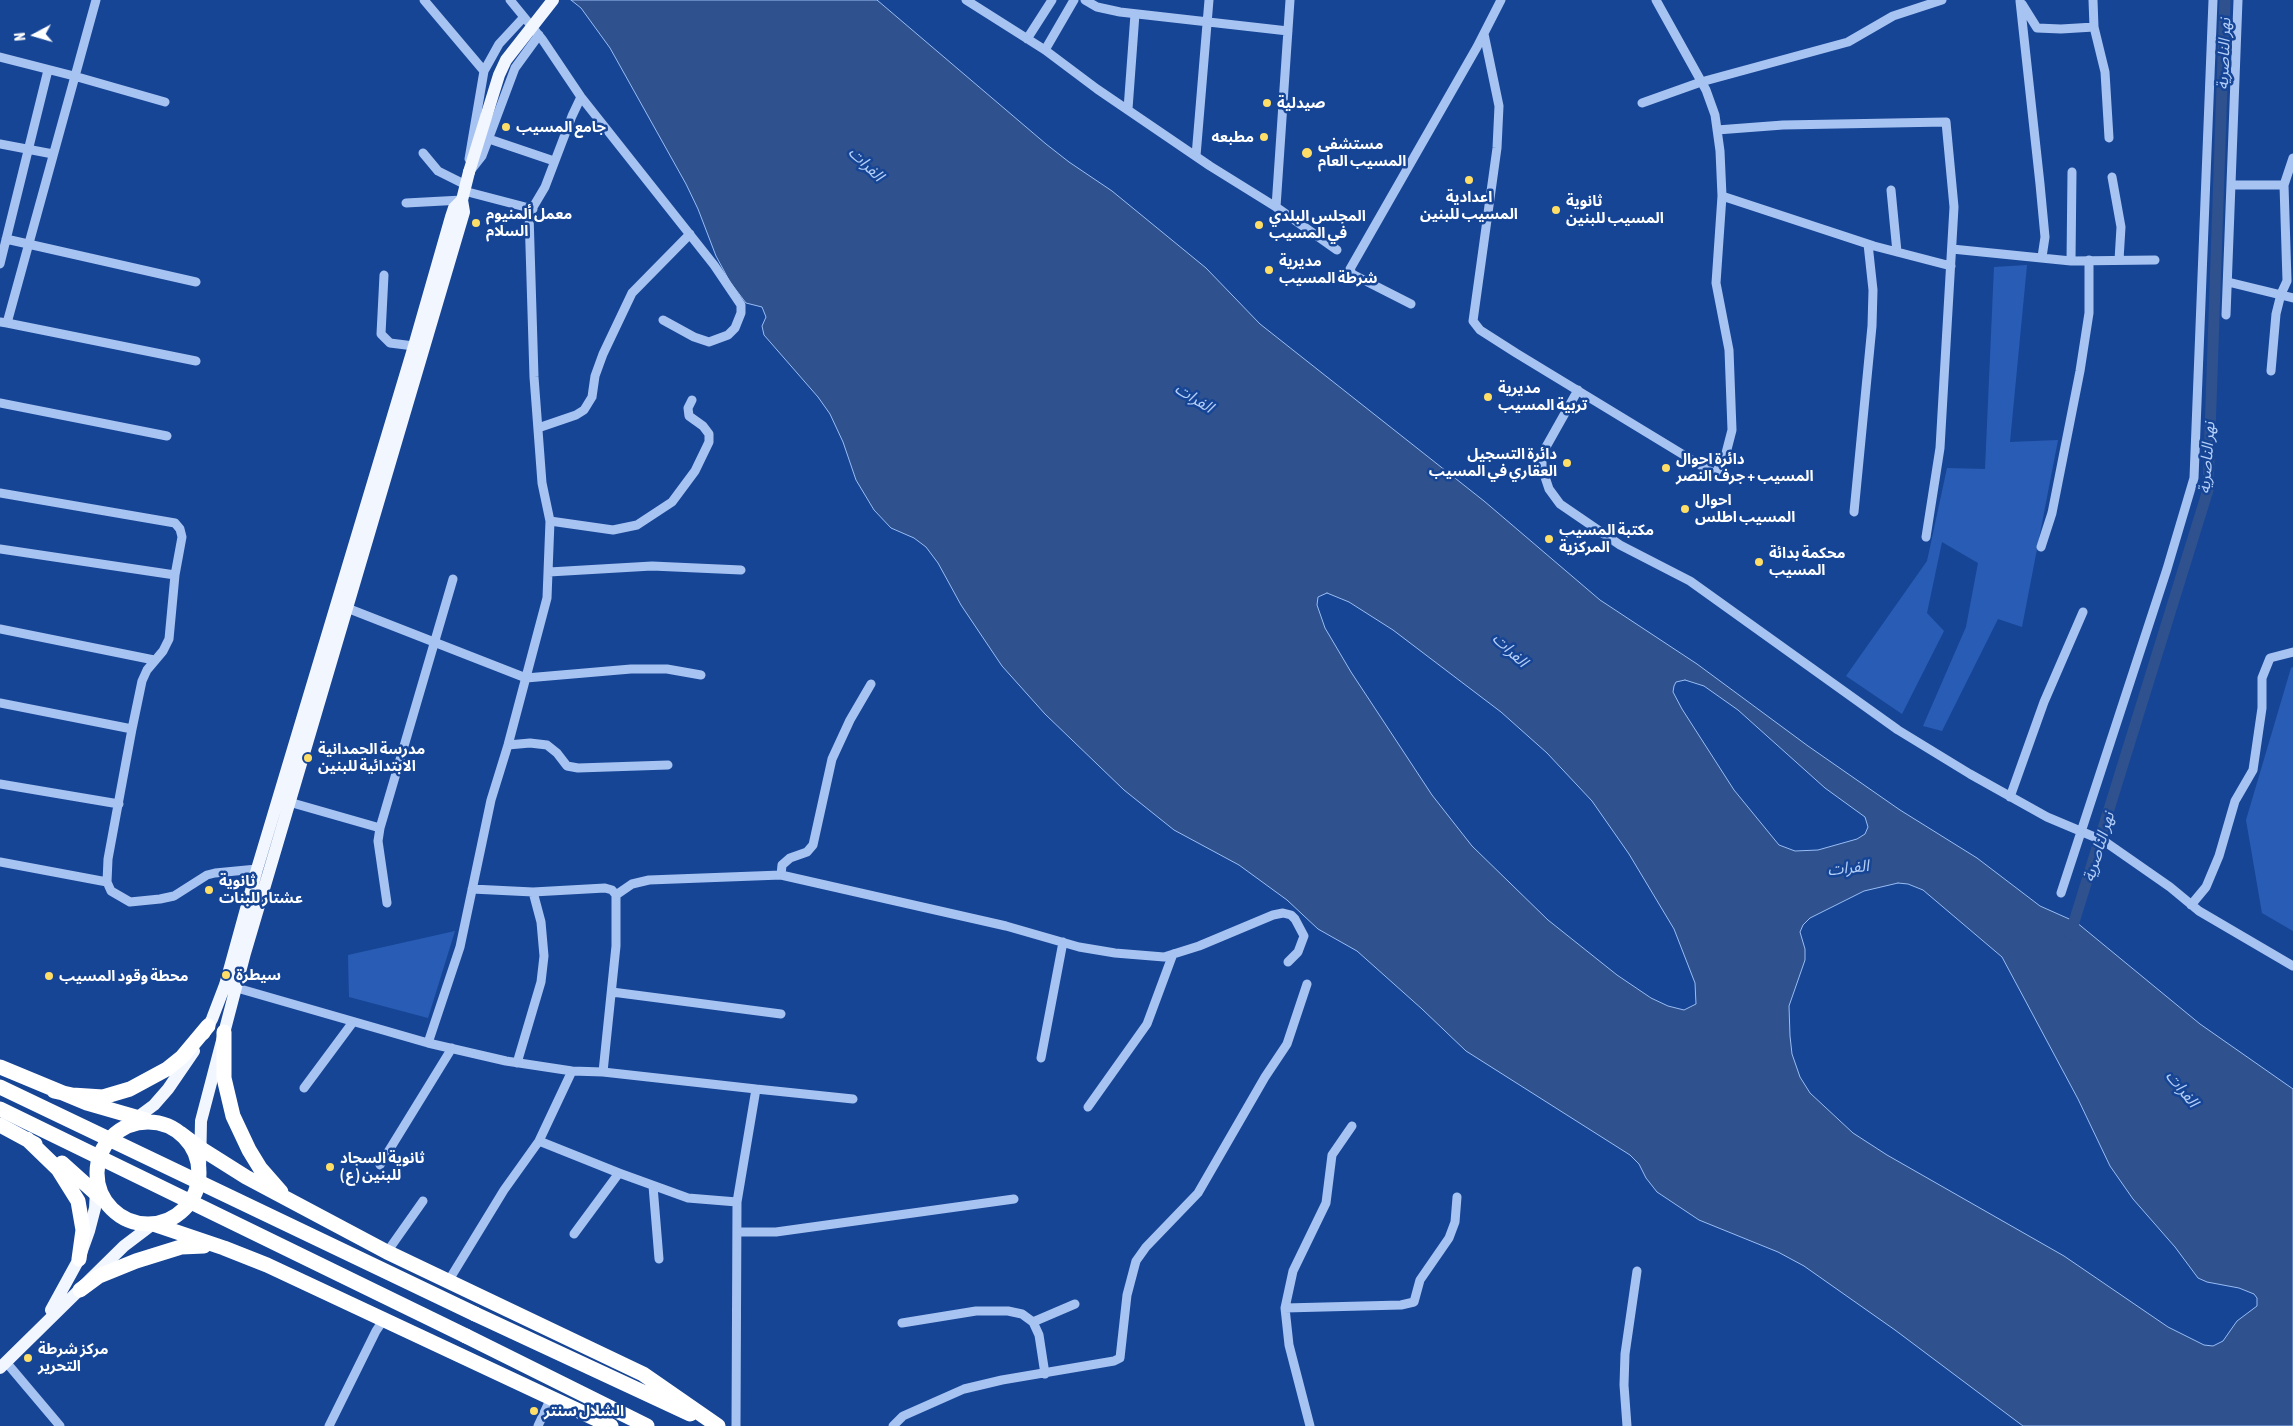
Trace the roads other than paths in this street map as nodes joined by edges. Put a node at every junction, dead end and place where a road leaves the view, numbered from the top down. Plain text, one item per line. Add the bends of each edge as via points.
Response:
1 (96, 0) edge
2 (424, 0) edge
3 (510, 0) edge
4 (553, 0) edge
5 (966, 0) edge
6 (1040, 0) edge
7 (1074, 0) edge
8 (1085, 0) edge
9 (1209, 0) edge
10 (1290, 0) edge
11 (1501, 0) edge
12 (1656, 0) edge
13 (1942, 0) edge
14 (2092, 0) edge
15 (2213, 0) edge
16 (2238, 0) edge
17 (2020, 1) edge
18 (1050, 3) edge
19 (1135, 14) junction
20 (524, 17) junction
21 (1206, 22) junction
22 (2094, 27) junction
23 (1288, 31) junction
24 (1484, 34) junction
25 (539, 35) junction
26 (1027, 39) junction
27 (1044, 50) junction
28 (0, 57) edge
29 (48, 70) junction
30 (484, 71) junction
31 (74, 76) junction
32 (1701, 82) junction
33 (581, 97) junction
34 (165, 102) dead end
35 (1642, 103) dead end
36 (1128, 109) junction
37 (1717, 130) junction
38 (2109, 138) dead end
39 (489, 139) junction
40 (0, 144) edge
41 (28, 150) junction
42 (423, 153) dead end
43 (53, 154) junction
44 (1196, 156) junction
45 (2293, 158) edge
46 (554, 161) junction
47 (469, 172) junction
48 (2072, 172) dead end
49 (2112, 177) dead end
50 (2231, 185) junction
51 (2284, 185) junction
52 (1891, 190) dead end
53 (464, 192) junction
54 (1722, 196) junction
55 (406, 203) dead end
56 (1276, 207) junction
57 (533, 209) junction
58 (690, 234) junction
59 (6, 239) junction
60 (29, 244) junction
61 (1868, 244) junction
62 (1952, 249) junction
63 (1337, 250) dead end
64 (1897, 252) junction
65 (2042, 257) junction
66 (2089, 260) junction
67 (2119, 260) junction
68 (2155, 260) dead end
69 (2071, 261) junction
70 (0, 264) edge
71 (1951, 266) junction
72 (384, 275) dead end
73 (196, 282) dead end
74 (2228, 282) junction
75 (2281, 294) junction
76 (2293, 298) edge
77 (1410, 304) dead end
78 (2226, 315) dead end
79 (663, 320) dead end
80 (3, 323) edge
81 (414, 346) junction
82 (196, 361) dead end
83 (2271, 371) dead end
84 (1578, 390) junction
85 (692, 400) dead end
86 (0, 403) edge
87 (538, 428) junction
88 (167, 436) dead end
89 (0, 493) edge
90 (1854, 512) dead end
91 (550, 521) junction
92 (1926, 537) dead end
93 (2041, 547) dead end
94 (0, 549) edge
95 (741, 570) dead end
96 (550, 572) junction
97 (175, 574) junction
98 (453, 579) dead end
99 (346, 608) junction
100 (2083, 612) dead end
101 (0, 629) edge
102 (434, 642) junction
103 (2293, 652) edge
104 (154, 660) junction
105 (701, 675) dead end
106 (526, 678) junction
107 (871, 684) dead end
108 (0, 703) edge
109 (132, 730) junction
110 (508, 745) junction
111 (668, 765) dead end
112 (0, 784) edge
113 (2010, 796) junction
114 (289, 802) junction
115 (119, 804) junction
116 (380, 828) junction
117 (2084, 835) junction
118 (0, 862) edge
119 (257, 869) junction
120 (781, 876) junction
121 (107, 882) junction
122 (472, 889) junction
123 (533, 892) junction
124 (2061, 893) dead end
125 (616, 895) junction
126 (387, 903) dead end
127 (2191, 905) junction
128 (1063, 942) junction
129 (1173, 954) junction
130 (1288, 962) dead end
131 (2293, 966) edge
132 (1307, 984) dead end
133 (231, 987) junction
134 (612, 992) junction
135 (781, 1014) dead end
136 (353, 1022) junction
137 (208, 1026) junction
138 (224, 1032) junction
139 (428, 1042) junction
140 (452, 1048) junction
141 (1041, 1058) dead end
142 (517, 1063) junction
143 (0, 1067) edge
144 (572, 1071) junction
145 (603, 1072) junction
146 (0, 1087) edge
147 (304, 1088) dead end
148 (756, 1089) junction
149 (54, 1091) junction
150 (853, 1098) dead end
151 (1088, 1107) dead end
152 (0, 1109) edge
153 (138, 1118) junction
154 (157, 1122) junction
155 (0, 1125) edge
156 (1352, 1126) dead end
157 (123, 1128) junction
158 (180, 1133) junction
159 (27, 1139) junction
160 (539, 1141) junction
161 (200, 1148) junction
162 (380, 1165) dead end
163 (200, 1171) junction
164 (619, 1173) junction
165 (97, 1174) junction
166 (654, 1186) junction
167 (97, 1194) junction
168 (1457, 1197) dead end
169 (1014, 1199) dead end
170 (423, 1201) dead end
171 (737, 1202) junction
172 (109, 1206) junction
173 (300, 1207) junction
174 (153, 1224) junction
175 (737, 1232) junction
176 (574, 1234) dead end
177 (224, 1248) junction
178 (387, 1252) junction
179 (659, 1258) dead end
180 (79, 1259) junction
181 (1637, 1271) dead end
182 (449, 1280) junction
183 (80, 1290) junction
184 (1075, 1304) dead end
185 (1286, 1308) junction
186 (384, 1319) junction
187 (1032, 1322) junction
188 (902, 1323) dead end
189 (39, 1328) junction
190 (3, 1365) edge
191 (1046, 1374) junction
192 (551, 1398) junction
193 (60, 1426) edge
194 (329, 1426) edge
195 (538, 1426) edge
196 (611, 1426) edge
197 (647, 1426) edge
198 (714, 1426) edge
199 (718, 1426) edge
200 (736, 1426) edge
201 (893, 1426) edge
202 (1310, 1426) edge
203 (1627, 1426) edge

1 - 31 street
2 - 30 street
3 - 20 street
4 - 47 main road, bridge via 506,60
5 - 26 street
6 - 18 street
7 - 27 street
8 - 19 street via 1097,7
9 - 21 street
10 - 23 street
11 - 24 street
12 - 32 street
13 - 32 street via 1892,16 1848,42
14 - 22 street
15 - 117 street via 2194,478
16 - 50 street
17 - 22 street via 2038,28
17 - 65 street via 2045,237
18 - 26 street
19 - 21 street
19 - 36 street
20 - 25 street
20 - 30 street via 499,44
21 - 23 street
21 - 44 street
22 - 38 street via 2105,72
23 - 56 street
24 - 77 street via 1350,269 1352,274
24 - 84 street via 1498,106 1497,148 1473,321 1480,330
25 - 33 street
25 - 39 street via 515,68
26 - 27 street
27 - 36 street
28 - 29 street
29 - 31 street
29 - 41 street
30 - 47 street
31 - 34 street
31 - 43 street
32 - 35 street
32 - 37 street
33 - 46 street
33 - 58 street
36 - 44 street
37 - 54 street
37 - 62 street via 1946,122 1954,206
39 - 46 street
39 - 47 street via 479,161
40 - 41 street
41 - 43 street
41 - 59 street
42 - 53 street via 438,171
43 - 60 street
44 - 56 street
45 - 51 street
46 - 57 street
47 - 53 main road
48 - 69 street
49 - 67 street via 2121,227
50 - 51 street
50 - 74 street
51 - 75 street via 2287,281
52 - 64 street
53 - 55 street
53 - 57 street
53 - 81 main road via 452,212
53 - 99 main road via 464,212
54 - 61 street
54 - 84 street via 1716,283 1729,350 1732,430 1725,457 1715,474
56 - 63 street
57 - 87 street via 529,214
58 - 79 street via 741,305 742,313 728,335 710,342
58 - 87 street via 632,294 603,354 592,398 584,410
59 - 60 street
59 - 70 street
60 - 73 street
60 - 80 street
61 - 64 street
61 - 90 street via 1873,290 1872,326
62 - 65 street
62 - 71 street
64 - 71 street
65 - 69 street
66 - 67 street
66 - 69 street
66 - 93 street via 2089,313 2080,371 2052,512
67 - 68 street
71 - 92 street via 1940,448
72 - 81 street via 381,334 390,343
74 - 75 street
74 - 78 street
75 - 76 street
75 - 83 street
80 - 82 street
81 - 119 main road
84 - 113 street via 1542,454 1542,468 1549,489 1560,504 1620,545 1690,581 1898,730
85 - 91 street via 689,416 703,426 709,434 709,442 695,471 672,502 637,525 614,530
86 - 88 street
87 - 91 street via 542,483
89 - 97 street via 174,523 182,537
91 - 96 street
94 - 97 street
95 - 96 street via 652,566
96 - 106 street via 547,598
97 - 104 street via 169,639
98 - 102 street
99 - 102 street
99 - 114 main road
100 - 113 street via 2044,702
101 - 104 street
102 - 106 street
102 - 116 street
103 - 127 street via 2270,658 2262,678 2262,708 2253,770 2235,801 2206,887
104 - 109 street via 142,681
105 - 106 street via 667,669
106 - 110 street
107 - 120 street via 832,759 813,846 782,865
108 - 109 street
109 - 115 street
110 - 111 street via 530,742 547,745 567,766 578,768
110 - 122 street via 491,800
112 - 115 street
113 - 117 street
114 - 116 street
114 - 133 main road
115 - 121 street via 108,859
116 - 126 street via 378,841
117 - 124 street
117 - 127 street via 2104,841
118 - 121 street
119 - 121 street via 207,875 174,896 140,902 122,899 111,891
119 - 133 main road
120 - 125 street via 649,880 632,884
120 - 128 street via 1006,926
122 - 123 street
122 - 139 street via 460,947
123 - 125 street via 605,888
123 - 142 street via 544,956 541,982
125 - 134 street
127 - 131 street
128 - 129 street via 1115,953 1158,957
128 - 141 street
129 - 130 street via 1273,914 1284,913 1295,919 1304,936 1298,952
129 - 151 street via 1147,1024
132 - 191 street via 1287,1044 1198,1193 1136,1261 1127,1295 1120,1358
133 - 136 street
133 - 137 main road
133 - 138 main road
134 - 135 street
134 - 145 street
136 - 139 street
136 - 147 street
137 - 149 highway via 182,1057 130,1089 103,1097
137 - 153 main road via 168,1089
138 - 161 main road via 201,1120
138 - 173 highway via 224,1078 240,1133 272,1183
139 - 140 street
140 - 142 street
140 - 162 street
142 - 144 street
143 - 149 highway
144 - 145 street
144 - 160 street
145 - 148 street
146 - 198 highway, bridge
148 - 150 street
148 - 171 street
149 - 153 highway
152 - 197 highway, bridge
153 - 154 highway
153 - 157 main road
154 - 157 highway via 140,1122
154 - 158 highway
155 - 159 highway
156 - 185 street via 1332,1155 1326,1203 1292,1271
157 - 165 highway via 104,1148
158 - 161 highway
158 - 163 highway via 194,1150
159 - 167 highway
159 - 180 highway via 62,1174 78,1201 83,1230
160 - 164 street
160 - 182 street via 504,1190
161 - 163 main road
161 - 173 highway
163 - 174 highway via 196,1193 183,1212
164 - 166 street
164 - 176 street
165 - 167 main road
165 - 172 highway via 102,1196
166 - 171 street via 688,1198
166 - 179 street
167 - 172 highway
167 - 180 main road via 93,1218
168 - 185 street via 1455,1222 1449,1238 1420,1280 1414,1302
169 - 175 street via 776,1232
170 - 178 street
171 - 175 street
172 - 174 highway via 126,1220
173 - 178 highway
174 - 177 highway
174 - 183 main road via 124,1246
175 - 200 street
177 - 183 highway via 181,1247 115,1269
177 - 186 highway
178 - 182 highway
180 - 189 main road
181 - 203 street via 1625,1354
182 - 199 highway via 643,1374
183 - 189 main road
184 - 187 street
185 - 202 street via 1289,1345
186 - 192 highway
186 - 194 street
187 - 188 street via 1022,1314 1008,1311 976,1311
187 - 191 street via 1039,1336
189 - 190 main road
190 - 193 street
191 - 201 street via 964,1389 903,1416
192 - 195 street
192 - 196 highway

